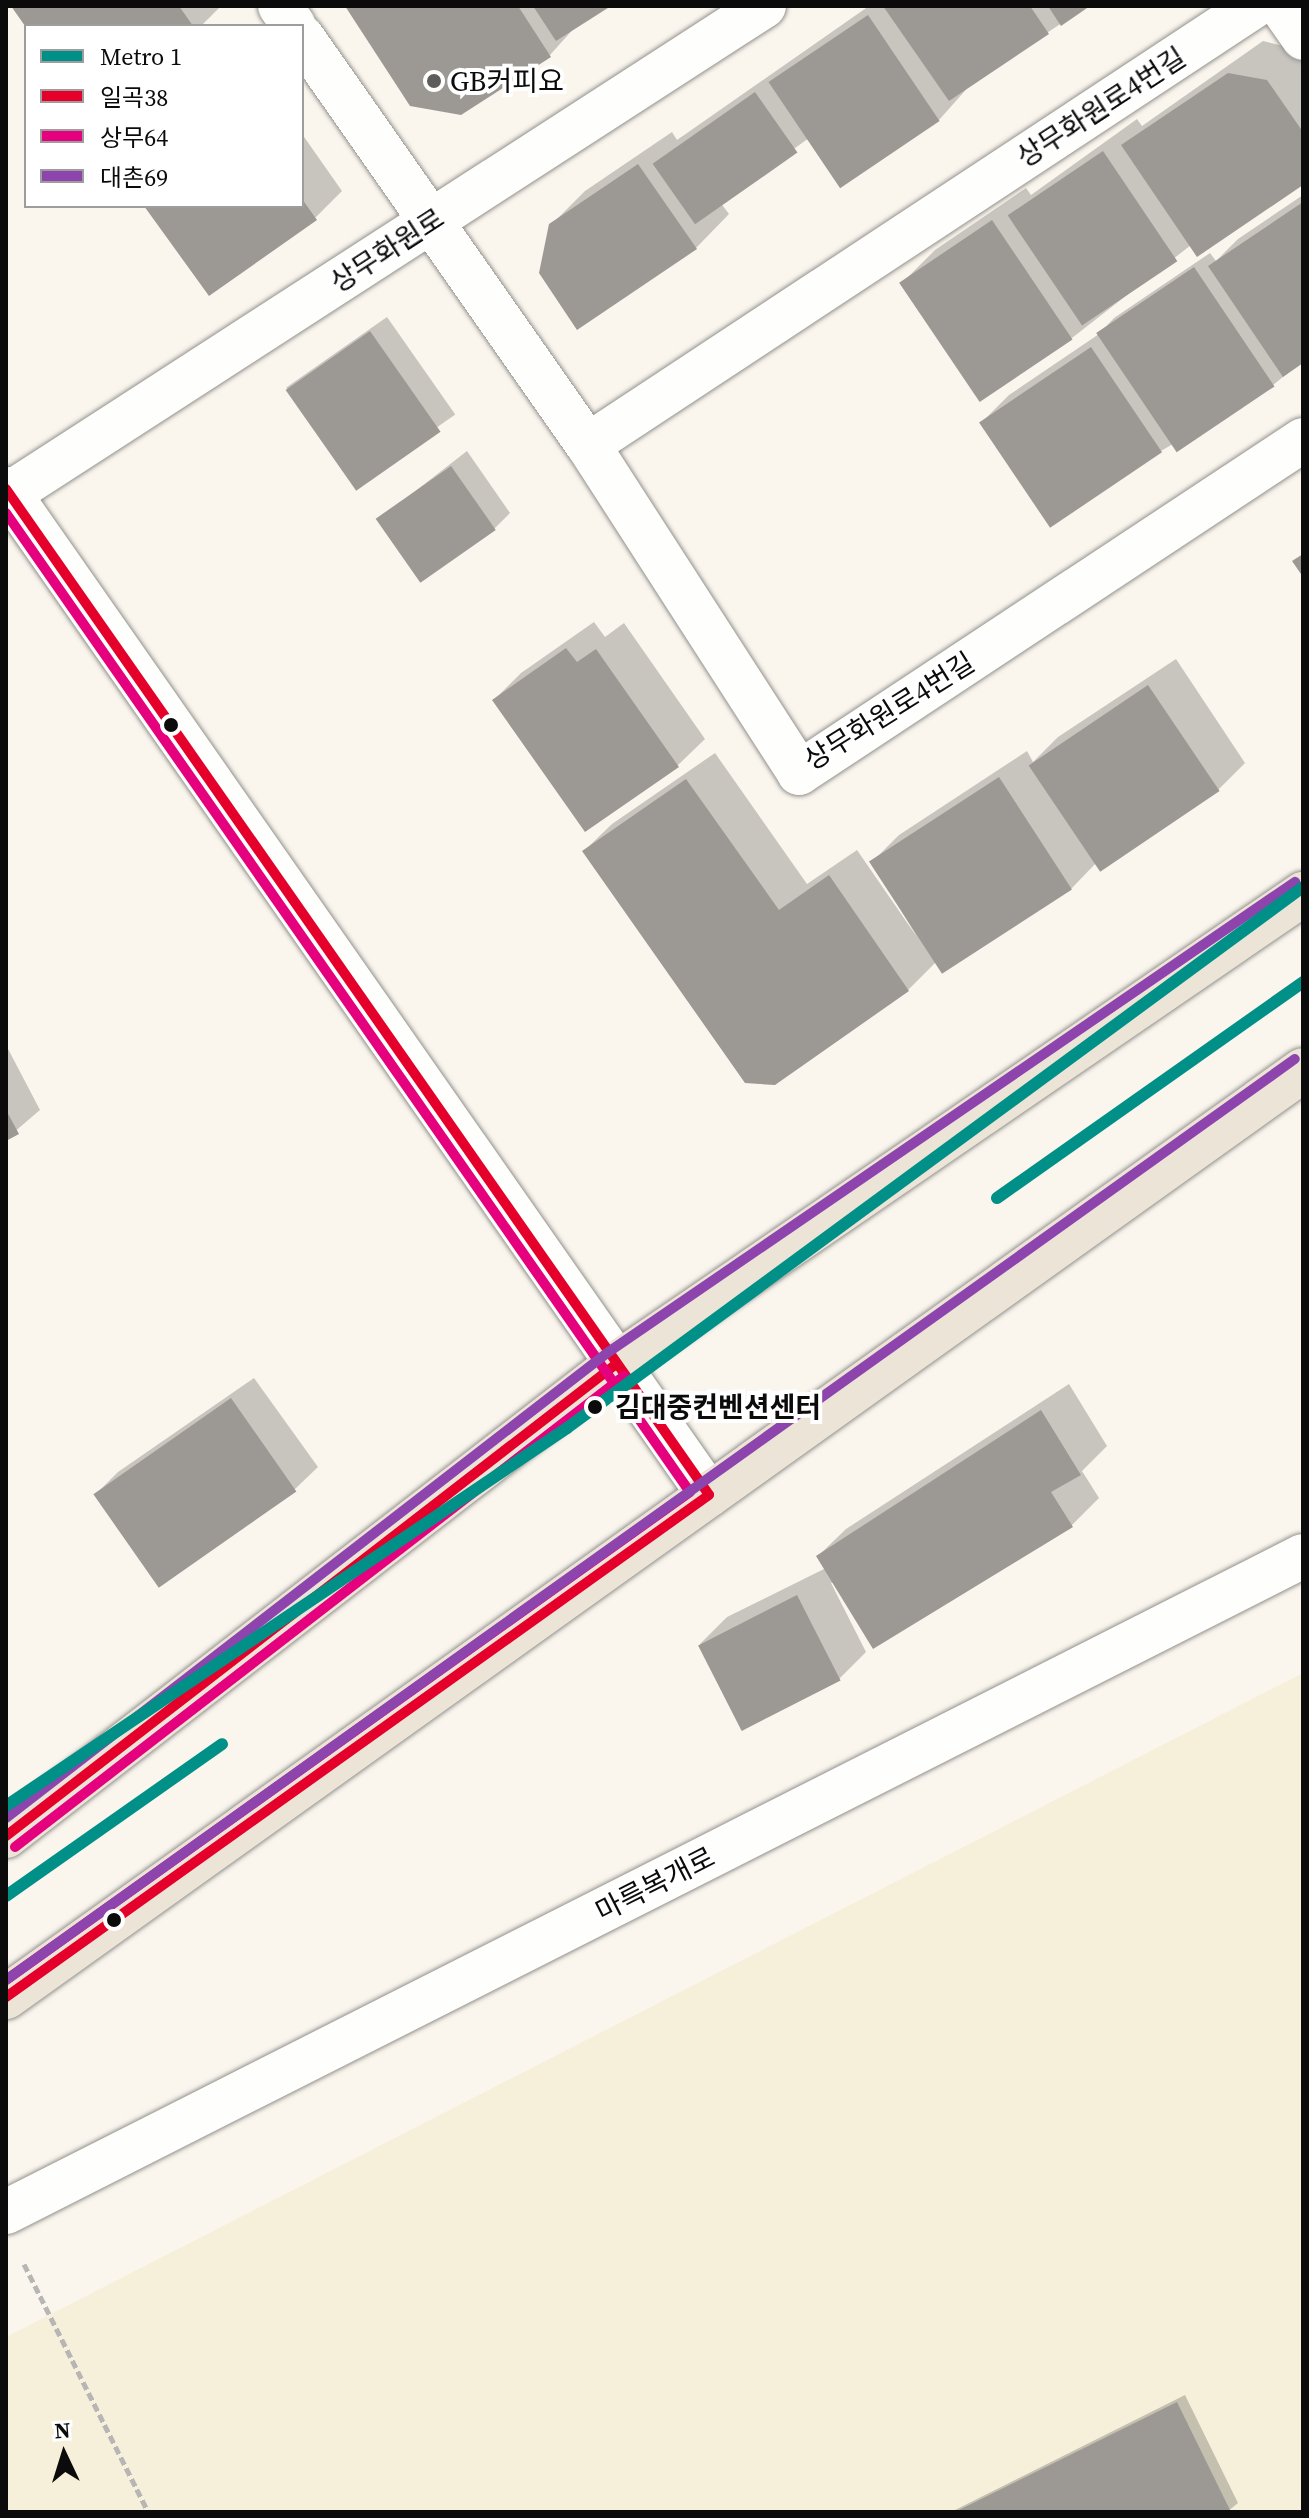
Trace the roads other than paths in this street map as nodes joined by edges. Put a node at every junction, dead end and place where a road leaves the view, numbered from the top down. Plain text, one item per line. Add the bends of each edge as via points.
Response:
1 (280, 6) edge
2 (764, 6) edge
3 (1254, 6) edge
4 (1281, 6) edge
5 (293, 24) edge
6 (1303, 38) edge
7 (304, 40) edge
8 (430, 223) junction
9 (1303, 440) edge
10 (588, 445) junction
11 (8, 492) edge
12 (1303, 894) edge
13 (1303, 1070) edge
14 (615, 1365) junction
15 (709, 1495) junction
16 (1303, 1556) edge
17 (6, 1836) edge
18 (6, 1997) edge
19 (6, 2212) edge

1 - 5 street
2 - 8 street, 상무화원로
3 - 10 street, 상무화원로4번길
4 - 6 street
7 - 8 street, 상무화원로4번길
8 - 10 street, 상무화원로4번길
8 - 11 street, 상무화원로
9 - 10 street, 상무화원로4번길 via 799,773
11 - 14 street
12 - 14 main road
13 - 15 main road
14 - 15 street
14 - 17 main road
15 - 18 main road
16 - 19 street, 마륵복개로

